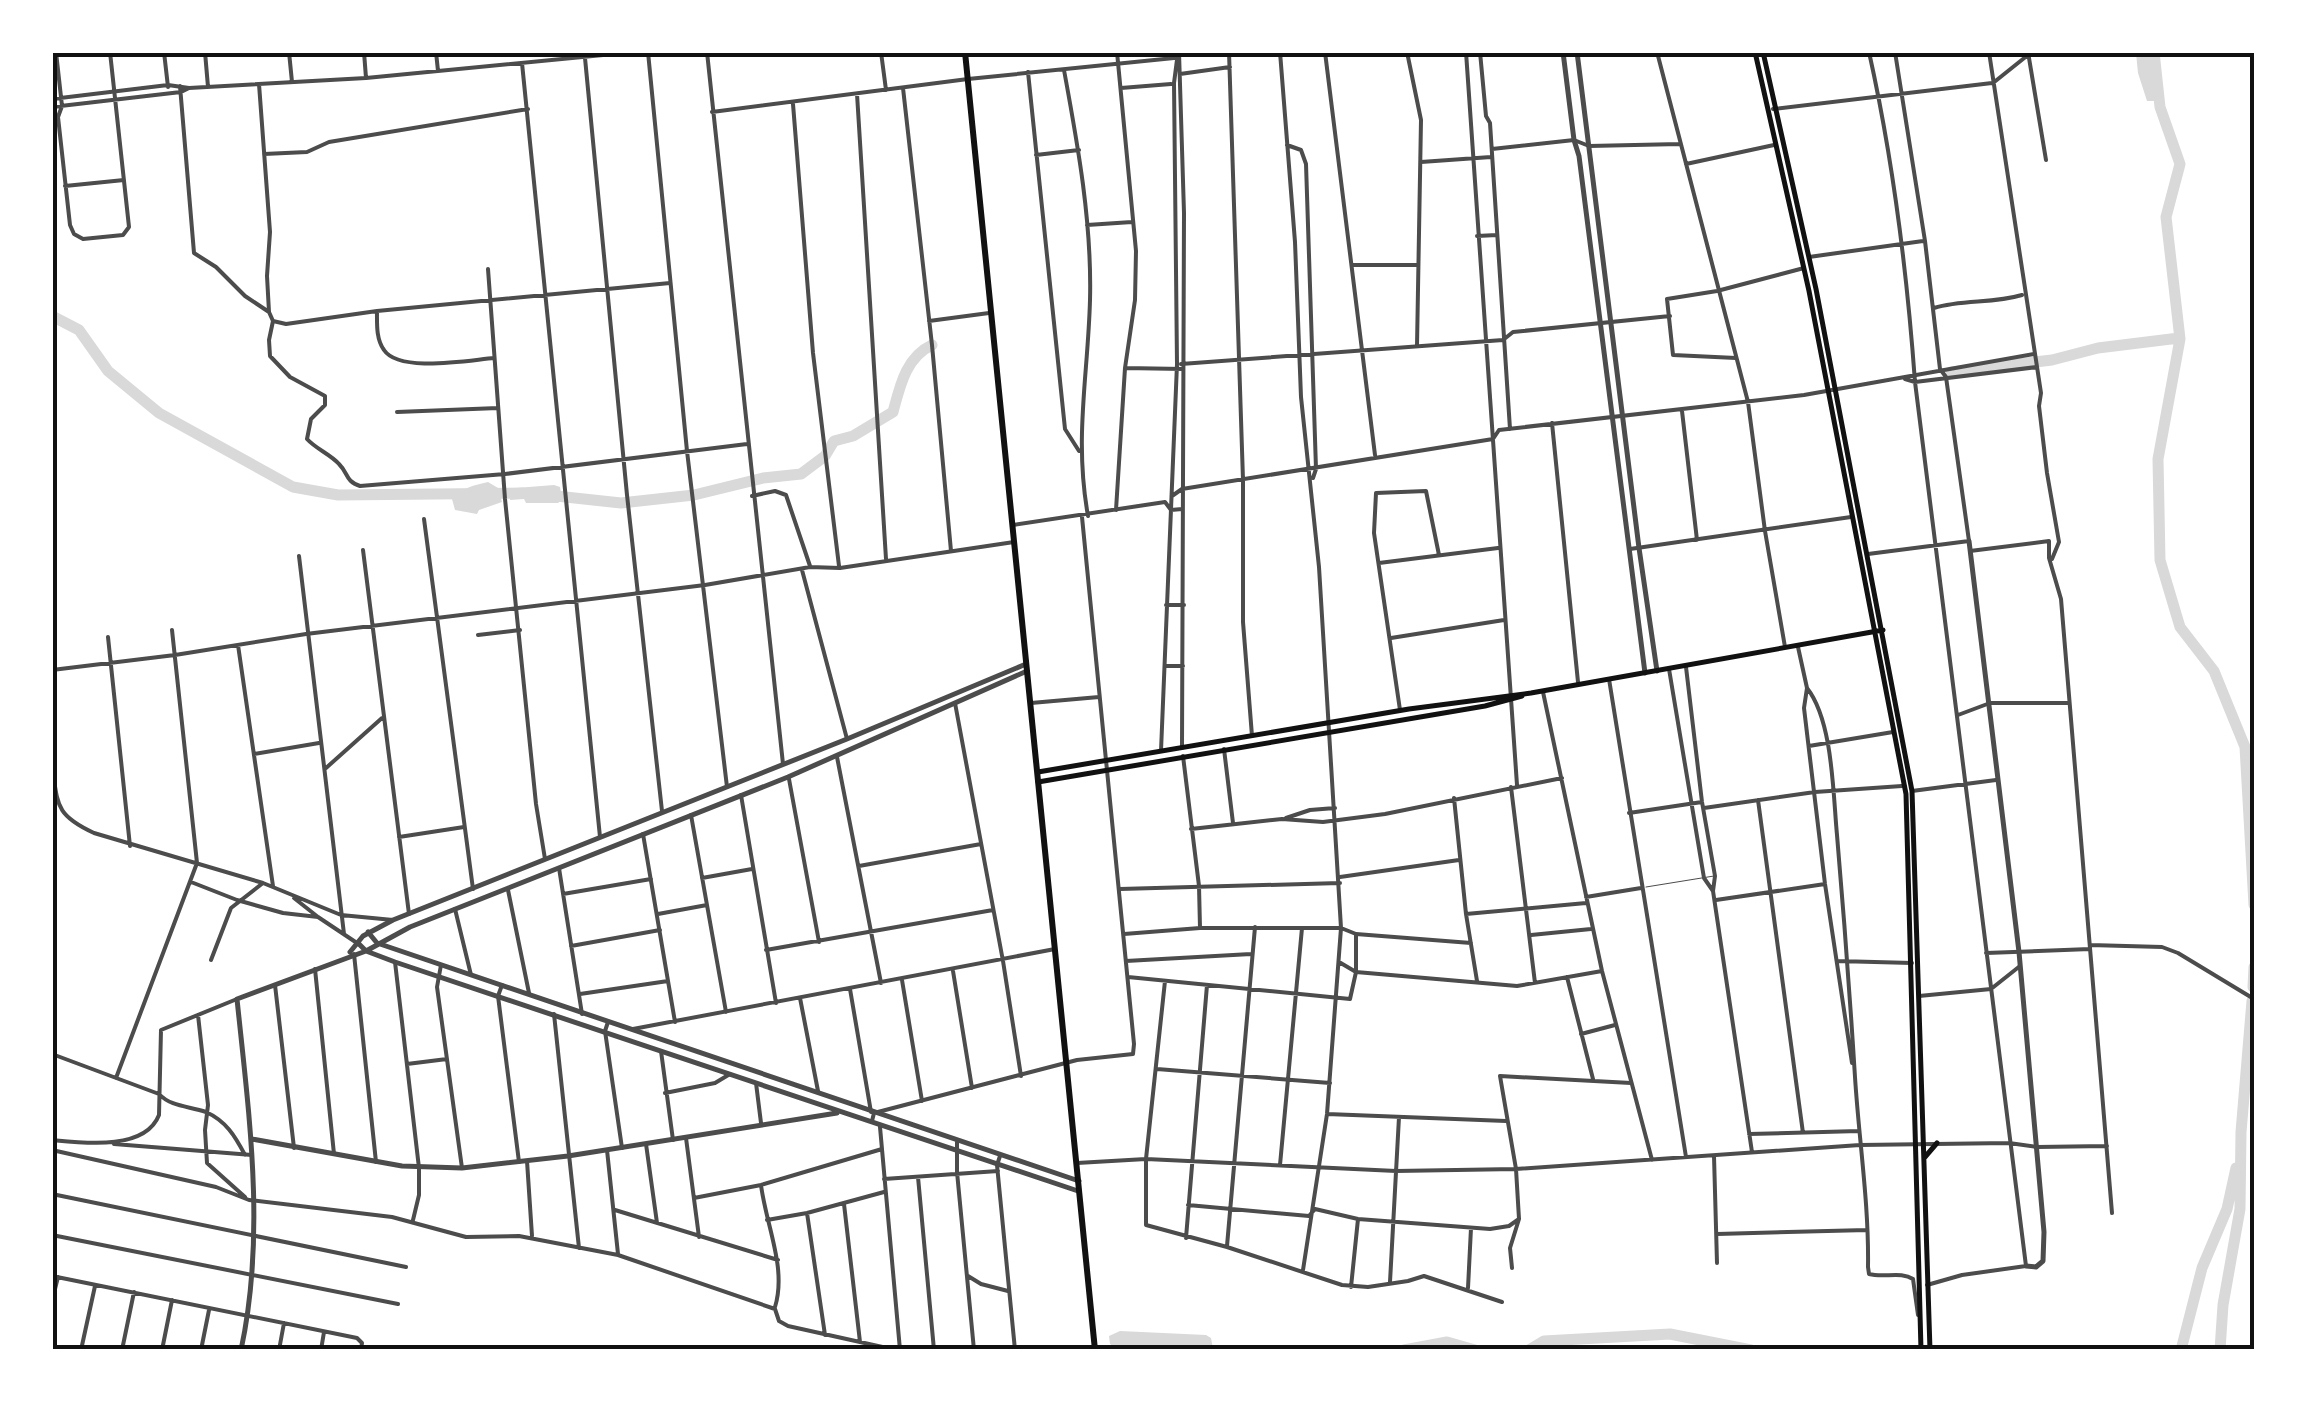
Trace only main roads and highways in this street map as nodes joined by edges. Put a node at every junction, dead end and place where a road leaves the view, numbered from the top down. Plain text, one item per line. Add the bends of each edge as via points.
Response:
1 (965, 52) edge
2 (1755, 52) edge
3 (1763, 52) edge
4 (1812, 290) junction
5 (1832, 389) junction
6 (1883, 630) junction
7 (1874, 632) junction
8 (1512, 697) junction
9 (1107, 764) junction
10 (1038, 777) junction
11 (1921, 1143) junction
12 (1937, 1143) road end
13 (1925, 1157) junction
14 (1920, 1322) junction
15 (1928, 1326) junction
16 (1095, 1350) edge
17 (1920, 1350) edge
18 (1930, 1350) edge

1 - 10 main road
2 - 4 main road
3 - 4 main road
4 - 5 main road
5 - 6 main road
5 - 7 main road
6 - 7 main road
6 - 11 main road via 1912,790
7 - 8 main road
7 - 11 main road via 1909,831
8 - 9 main road
8 - 9 main road via 1400,710
9 - 10 main road
10 - 16 main road
11 - 13 main road
11 - 14 main road
12 - 13 main road
13 - 15 main road
14 - 15 main road
14 - 17 main road
15 - 18 main road

